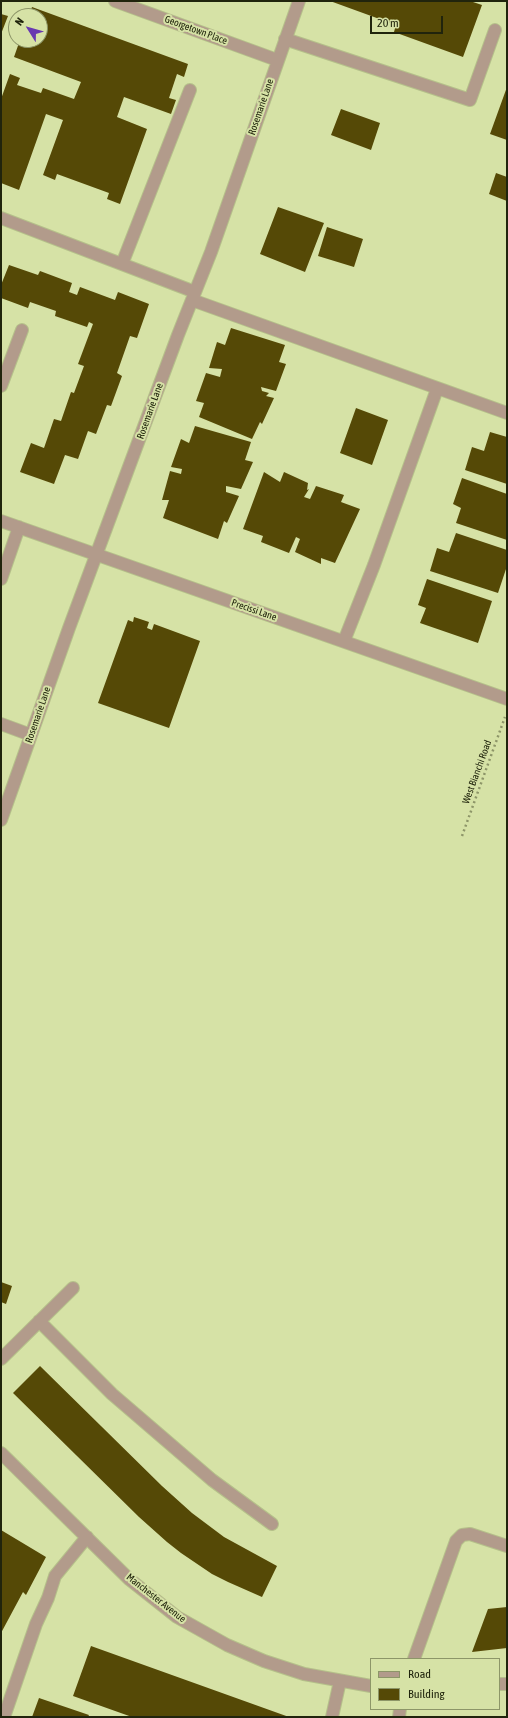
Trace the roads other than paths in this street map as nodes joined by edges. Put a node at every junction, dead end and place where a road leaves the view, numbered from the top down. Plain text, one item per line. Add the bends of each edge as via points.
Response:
1 (115, 1) edge
2 (299, 1) edge
3 (495, 30) dead end
4 (285, 39) junction
5 (277, 60) junction
6 (190, 90) dead end
7 (1, 218) edge
8 (122, 264) junction
9 (194, 296) junction
10 (22, 330) dead end
11 (1, 386) edge
12 (437, 389) junction
13 (507, 413) edge
14 (1, 521) edge
15 (19, 527) junction
16 (97, 554) junction
17 (1, 579) edge
18 (344, 641) junction
19 (507, 699) edge
20 (1, 724) edge
21 (31, 735) junction
22 (1, 820) edge
23 (73, 1288) dead end
24 (39, 1321) junction
25 (1, 1359) edge
26 (1, 1453) edge
27 (272, 1524) dead end
28 (87, 1537) junction
29 (507, 1546) edge
30 (414, 1658) edge
31 (340, 1681) junction
32 (370, 1686) edge
33 (4, 1717) edge
34 (332, 1717) edge

1 - 5 street, Georgetown Place
2 - 4 street, Rosemarie Lane
3 - 4 street via 470,100
4 - 5 street, Rosemarie Lane
5 - 9 street, Rosemarie Lane
6 - 8 street
7 - 8 street
8 - 9 street
9 - 12 street via 242,318
9 - 16 street, Rosemarie Lane
10 - 11 street
12 - 13 street
12 - 18 street
14 - 15 street, Precissi Lane
15 - 16 street, Precissi Lane
15 - 17 street
16 - 18 street, Precissi Lane
16 - 21 street, Rosemarie Lane
18 - 19 street, Precissi Lane
20 - 21 street
21 - 22 street, Rosemarie Lane
23 - 24 street
24 - 25 street
24 - 27 street via 112,1394 212,1480
26 - 28 street, Manchester Avenue
28 - 31 street, Manchester Avenue via 129,1578 177,1617 227,1645 264,1661 304,1674
28 - 33 street via 55,1576
29 - 30 street via 470,1534 462,1535 456,1541
31 - 32 street, Manchester Avenue
31 - 34 street

